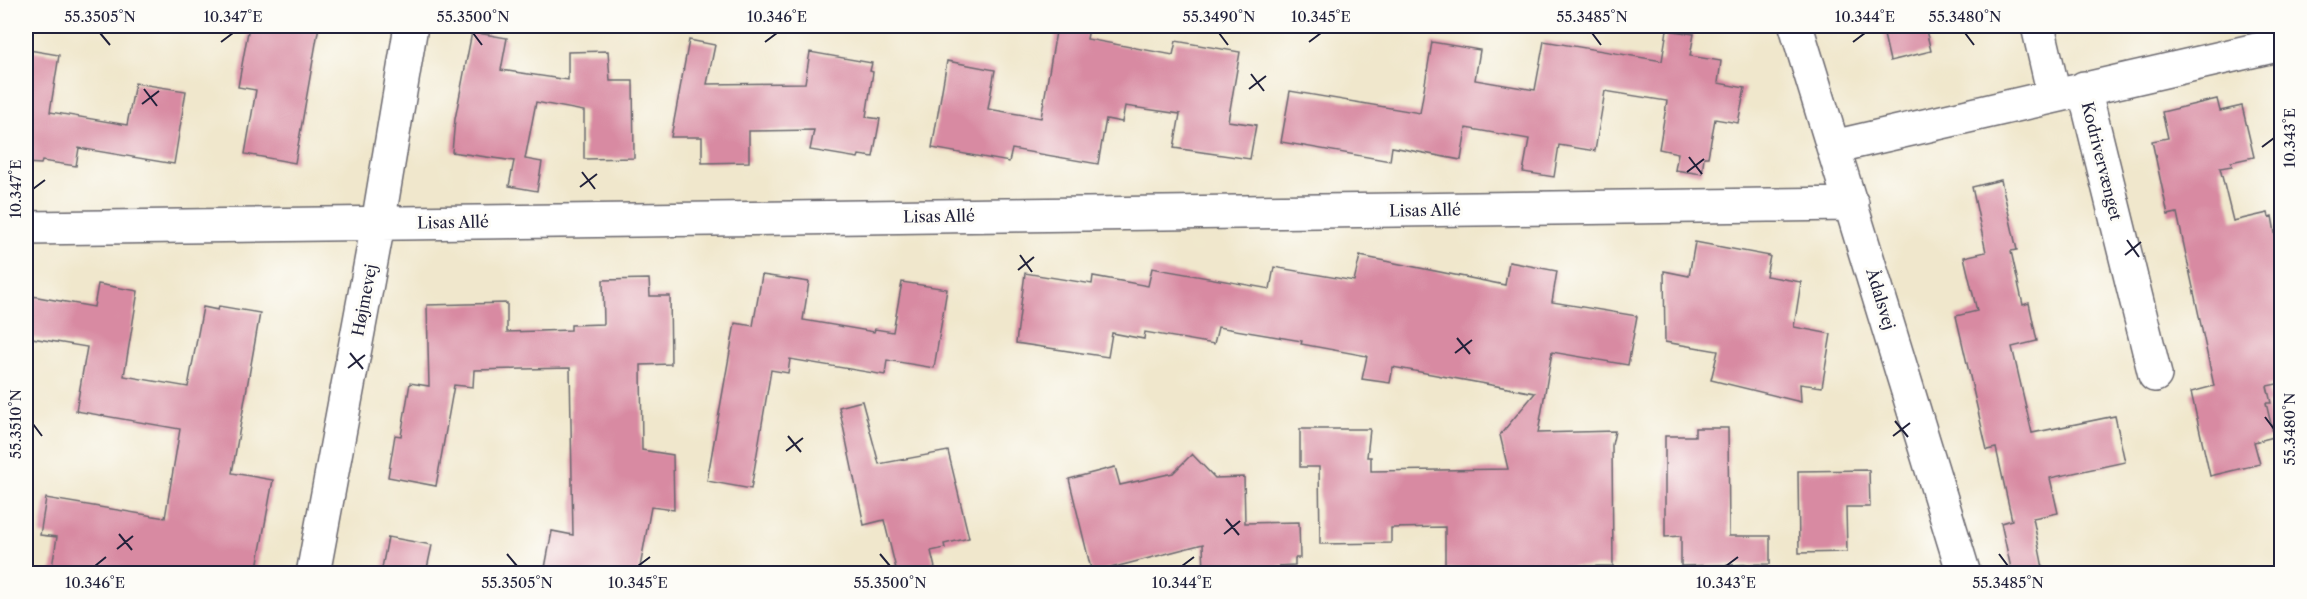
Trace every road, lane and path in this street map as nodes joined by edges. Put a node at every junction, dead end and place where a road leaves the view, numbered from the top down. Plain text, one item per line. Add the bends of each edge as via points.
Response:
1 (411, 26) edge
2 (1796, 26) edge
3 (2038, 26) edge
4 (2282, 44) edge
5 (2069, 91) junction
6 (1833, 147) junction
7 (1852, 204) junction
8 (378, 224) junction
9 (26, 228) edge
10 (2155, 375) dead end
11 (313, 573) edge
12 (1964, 573) edge

1 - 8 street, Højmevej
2 - 6 street, Ådalsvej
3 - 5 street, Kodrivervænget
4 - 5 street, Kodrivervænget
5 - 6 street, Kodrivervænget
5 - 10 street, Kodrivervænget
6 - 7 street, Ådalsvej
7 - 8 street, Lisas Allé
7 - 12 street, Ådalsvej
8 - 9 street, Lisas Allé
8 - 11 street, Højmevej

